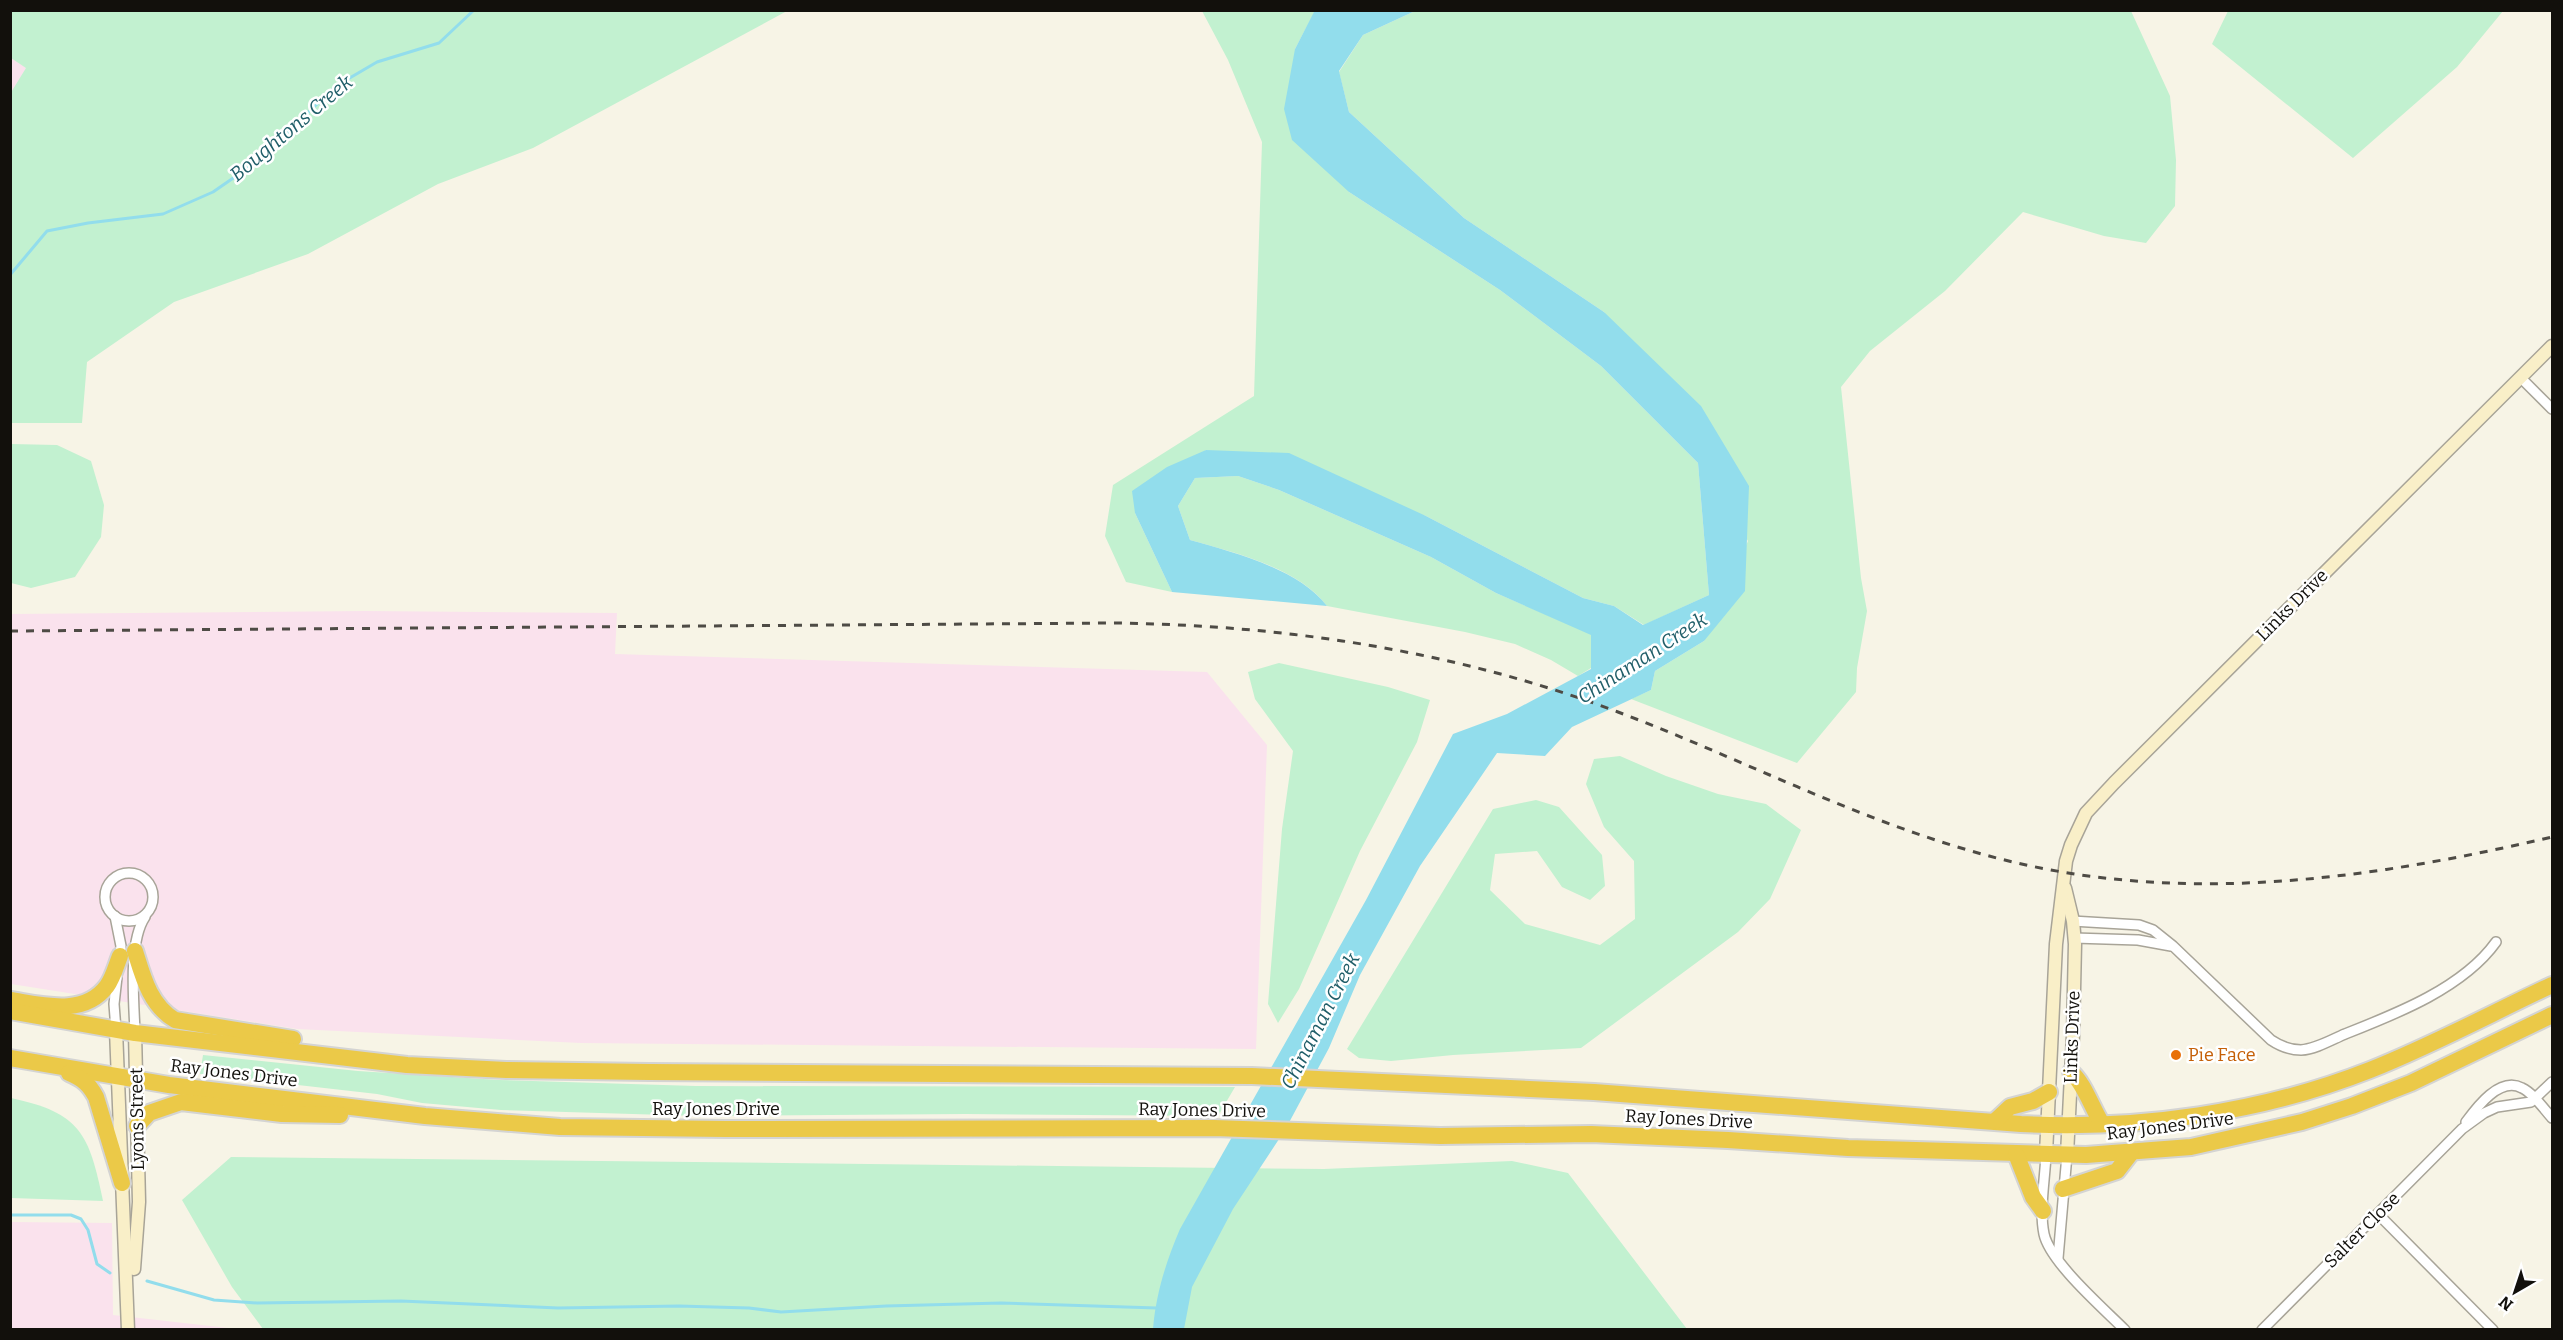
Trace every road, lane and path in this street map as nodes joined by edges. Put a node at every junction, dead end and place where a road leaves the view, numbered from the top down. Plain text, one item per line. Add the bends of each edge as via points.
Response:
1 (2553, 346) edge
2 (2520, 377) junction
3 (2553, 410) edge
4 (2064, 884) junction
5 (148, 913) junction
6 (115, 916) junction
7 (2072, 921) junction
8 (2057, 931) junction
9 (2074, 938) junction
10 (2496, 942) dead end
11 (2173, 946) junction
12 (127, 954) junction
13 (2553, 985) edge
14 (2553, 993) edge
15 (10, 1000) edge
16 (10, 1011) edge
17 (2553, 1016) edge
18 (2480, 1019) junction
19 (116, 1030) junction
20 (135, 1033) junction
21 (10, 1058) edge
22 (407, 1065) junction
23 (52, 1066) junction
24 (2071, 1072) junction
25 (118, 1077) junction
26 (136, 1080) junction
27 (2553, 1082) edge
28 (2049, 1092) junction
29 (2534, 1100) junction
30 (425, 1116) junction
31 (2553, 1118) edge
32 (1995, 1121) junction
33 (2102, 1124) junction
34 (2047, 1125) junction
35 (2068, 1125) junction
36 (137, 1126) junction
37 (2462, 1129) junction
38 (2131, 1153) junction
39 (2016, 1154) junction
40 (2046, 1154) junction
41 (2067, 1155) junction
42 (122, 1183) junction
43 (2064, 1189) junction
44 (2043, 1211) junction
45 (2378, 1214) junction
46 (2058, 1258) junction
47 (128, 1329) edge
48 (135, 1329) edge
49 (2125, 1329) edge
50 (2262, 1329) edge
51 (2493, 1329) edge

1 - 2 street, Links Drive
2 - 3 street
2 - 4 street, Links Drive via 2095,802 2071,845
4 - 7 street, Links Drive
4 - 8 street, Links Drive
5 - 6 street via 128,921
5 - 6 street via 153,902 151,886 139,874 125,873 113,878 105,890 107,906
5 - 12 street, Lyons Street
6 - 12 street, Lyons Street
7 - 8 street
7 - 9 street, Links Drive
7 - 11 street via 2146,927
8 - 9 street
8 - 28 street, Links Drive
9 - 11 street via 2138,940
9 - 24 street, Links Drive
10 - 11 street via 2480,962 2407,1010 2299,1050 2271,1040
12 - 15 highway via 106,988 83,1003 54,1007
12 - 19 street, Lyons Street via 114,1004
12 - 20 street, Lyons Street
12 - 22 highway via 166,1015 175,1020 355,1048
13 - 18 highway
14 - 18 street, Ray Jones Drive
16 - 19 highway, Ray Jones Drive
17 - 38 highway, Ray Jones Drive via 2411,1083 2325,1115 2221,1141
18 - 33 highway, Ray Jones Drive via 2398,1058 2312,1089 2221,1112
19 - 20 highway, Ray Jones Drive
19 - 25 street, Lyons Street
20 - 22 highway, Ray Jones Drive
20 - 26 street, Lyons Street
21 - 23 highway, Ray Jones Drive
22 - 32 highway, Ray Jones Drive via 649,1072 1252,1076 1593,1092
23 - 25 highway, Ray Jones Drive
23 - 42 highway via 82,1078 91,1087
24 - 33 highway via 2080,1080
24 - 35 street, Links Drive
25 - 26 highway, Ray Jones Drive
25 - 42 street, Lyons Street
26 - 30 highway, Ray Jones Drive
26 - 36 street, Lyons Street
27 - 29 street
28 - 32 highway via 2010,1107
28 - 34 street, Links Drive
29 - 31 street, Salter Close
29 - 37 street, Salter Close via 2497,1107
29 - 37 street, Salter Close via 2521,1087 2501,1088 2481,1103
30 - 36 highway via 282,1114 181,1102 149,1113
30 - 39 highway, Ray Jones Drive via 560,1127 1214,1128 1440,1136 1591,1134
32 - 34 highway, Ray Jones Drive
33 - 35 highway, Ray Jones Drive
34 - 35 highway, Ray Jones Drive
34 - 40 street, Links Drive
35 - 41 street, Links Drive
36 - 48 street, Lyons Street
37 - 45 street, Salter Close
38 - 41 highway, Ray Jones Drive
38 - 43 highway via 2117,1171
39 - 40 highway, Ray Jones Drive
39 - 44 highway via 2032,1197
40 - 41 highway, Ray Jones Drive
40 - 44 street
41 - 43 street
42 - 47 street, Lyons Street
43 - 46 street
44 - 46 street via 2045,1237
45 - 50 street, Salter Close
45 - 51 street
46 - 49 street

